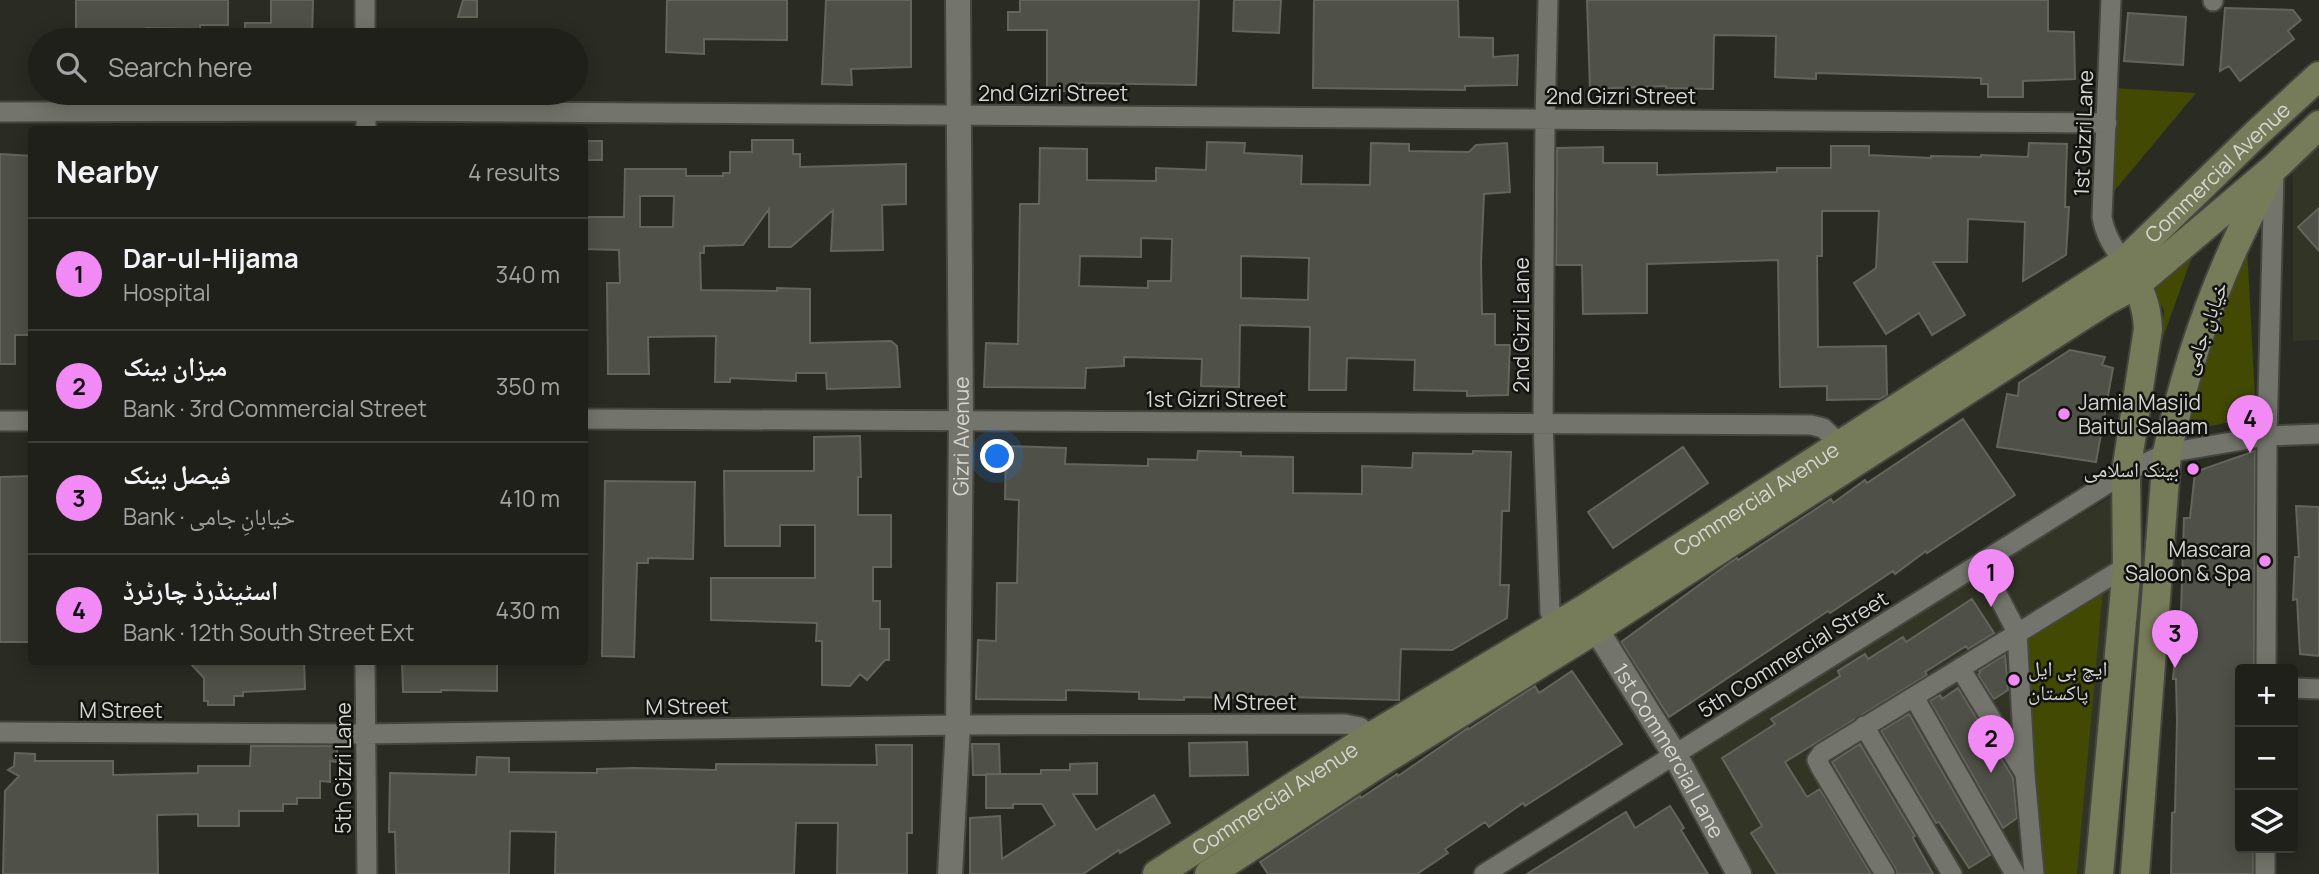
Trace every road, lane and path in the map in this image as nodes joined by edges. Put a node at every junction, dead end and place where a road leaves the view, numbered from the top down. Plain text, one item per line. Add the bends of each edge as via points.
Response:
1 (365, 0) edge
2 (958, 0) edge
3 (1548, 0) edge
4 (2111, 0) edge
5 (365, 28) edge
6 (2319, 76) edge
7 (366, 111) edge
8 (0, 112) edge
9 (960, 115) junction
10 (1545, 118) junction
11 (2107, 123) junction
12 (2319, 125) edge
13 (2257, 133) junction
14 (2274, 169) junction
15 (2131, 273) junction
16 (588, 419) edge
17 (28, 421) edge
18 (0, 422) edge
19 (961, 422) junction
20 (1543, 422) junction
21 (2319, 434) edge
22 (2267, 436) junction
23 (1841, 445) junction
24 (2167, 453) junction
25 (2126, 472) junction
26 (1981, 563) junction
27 (2127, 566) junction
28 (1591, 619) junction
29 (2017, 632) junction
30 (1561, 636) junction
31 (2266, 664) edge
32 (365, 665) edge
33 (1960, 668) junction
34 (2298, 688) edge
35 (2319, 688) edge
36 (1914, 697) junction
37 (958, 724) junction
38 (1864, 726) junction
39 (0, 732) edge
40 (366, 734) junction
41 (1372, 736) junction
42 (1675, 755) junction
43 (2025, 774) junction
44 (2265, 853) edge
45 (367, 874) edge
46 (950, 874) edge
47 (1157, 874) edge
48 (1209, 874) edge
49 (1484, 874) edge
50 (1739, 874) edge
51 (1885, 874) edge
52 (1952, 874) edge
53 (2015, 874) edge
54 (2034, 874) edge
55 (2099, 874) edge
56 (2135, 874) edge
57 (2265, 874) edge

1 - 5 street
2 - 9 street, Gizri Avenue
3 - 10 street, 2nd Gizri Lane
4 - 11 street, 1st Gizri Lane
6 - 13 main road, Commercial Avenue
7 - 8 street, 2nd Gizri Street
7 - 9 street, 2nd Gizri Street
9 - 10 street, 2nd Gizri Street
9 - 19 street, Gizri Avenue
10 - 11 street, 2nd Gizri Street
10 - 20 street, 2nd Gizri Lane
11 - 15 street, 1st Gizri Lane via 2102,217 2110,243
12 - 14 main road, Commercial Avenue
13 - 14 main road
13 - 15 main road, Commercial Avenue
14 - 15 main road, Commercial Avenue
14 - 22 street
14 - 24 main road, خیابانِ جامی via 2244,224 2200,333
15 - 23 main road, Commercial Avenue
15 - 25 main road via 2148,312 2148,329
15 - 28 main road, Commercial Avenue via 2104,302
16 - 19 street, 1st Gizri Street
17 - 18 street
19 - 20 street, 1st Gizri Street
19 - 37 street, Gizri Avenue
20 - 23 street, 1st Gizri Street via 1811,425 1824,428
20 - 30 street, 2nd Gizri Lane via 1550,612
21 - 22 street, 5th Commercial Street
22 - 24 street, 5th Commercial Street
22 - 31 street
23 - 28 main road, Commercial Avenue
24 - 25 street, 5th Commercial Street
24 - 56 main road, خیابانِ جامی
25 - 26 street, 5th Commercial Street
25 - 27 main road
26 - 29 street
26 - 42 street, 5th Commercial Street
27 - 29 street
27 - 55 main road
28 - 30 main road, Commercial Avenue
28 - 42 street, 1st Commercial Lane
29 - 33 street
29 - 43 street
30 - 41 main road, Commercial Avenue
30 - 48 main road, Commercial Avenue via 1387,758
32 - 40 street, 5th Gizri Lane
33 - 36 street
33 - 43 street
34 - 35 street
36 - 38 street
36 - 53 street
37 - 40 street, M Street
37 - 41 street, M Street via 1345,724
37 - 46 street, Gizri Avenue
38 - 51 street via 1818,760
38 - 52 street
39 - 40 street, M Street
40 - 45 street, 5th Gizri Lane
41 - 47 main road, Commercial Avenue
42 - 49 street, 5th Commercial Street
42 - 50 street, 1st Commercial Lane
43 - 54 street
44 - 57 street

